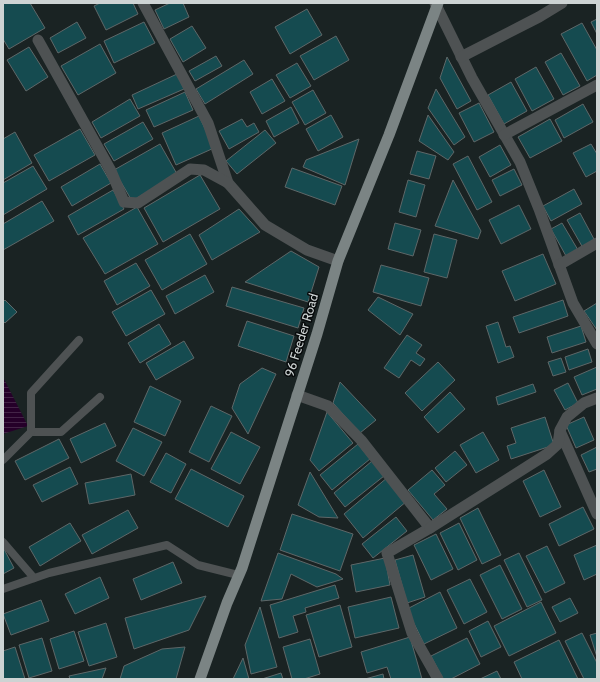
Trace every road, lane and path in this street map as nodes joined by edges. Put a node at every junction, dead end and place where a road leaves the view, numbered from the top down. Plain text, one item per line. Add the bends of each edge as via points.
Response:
1 (143, 3) edge
2 (562, 3) edge
3 (437, 4) edge
4 (38, 40) dead end
5 (461, 57) junction
6 (597, 85) edge
7 (504, 135) junction
8 (228, 183) junction
9 (597, 244) edge
10 (338, 261) junction
11 (559, 265) junction
12 (79, 340) dead end
13 (597, 344) edge
14 (297, 395) junction
15 (100, 397) dead end
16 (597, 398) edge
17 (560, 430) junction
18 (31, 432) junction
19 (3, 460) edge
20 (597, 514) edge
21 (430, 528) junction
22 (3, 542) edge
23 (238, 575) junction
24 (34, 578) junction
25 (3, 589) edge
26 (200, 679) edge
27 (438, 679) edge

1 - 8 street via 208,123
2 - 5 street via 539,18
3 - 5 street
3 - 10 main road, 96 Feeder Road via 391,129
4 - 8 street via 111,171 124,202 138,203 190,169 204,170
5 - 7 street
6 - 7 street
7 - 11 street via 520,162
8 - 10 street via 265,225 307,250
9 - 11 street
10 - 14 main road, 96 Feeder Road
11 - 13 street via 573,303
12 - 18 lane via 31,393
14 - 21 street via 328,406 361,440
14 - 23 main road, 96 Feeder Road
15 - 18 lane via 61,432
16 - 17 street via 584,403 567,418
17 - 20 street
17 - 21 street via 558,444 547,454
18 - 19 lane
21 - 27 street via 387,553 412,633
22 - 24 lane
23 - 24 lane via 198,565 167,545
23 - 26 main road, 96 Feeder Road
24 - 25 lane

